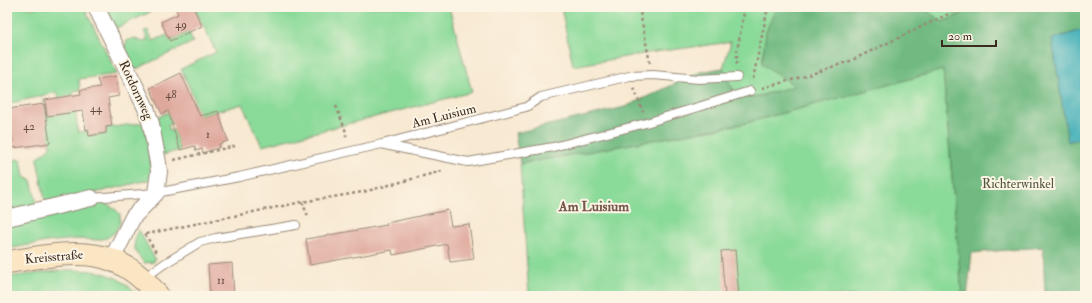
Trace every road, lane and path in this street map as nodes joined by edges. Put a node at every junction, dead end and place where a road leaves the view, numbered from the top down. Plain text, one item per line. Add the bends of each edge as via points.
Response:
1 (96, 7) edge
2 (639, 7) edge
3 (745, 7) edge
4 (768, 7) edge
5 (963, 7) edge
6 (653, 75) junction
7 (630, 76) junction
8 (736, 77) joint
9 (750, 92) junction
10 (336, 106) dead end
11 (646, 123) junction
12 (344, 125) dead end
13 (382, 144) junction
14 (235, 146) dead end
15 (158, 163) junction
16 (435, 173) dead end
17 (156, 193) junction
18 (91, 198) joint
19 (7, 218) edge
20 (296, 225) dead end
21 (146, 234) dead end
22 (112, 259) junction
23 (7, 262) edge
24 (143, 279) junction
25 (158, 296) edge

1 - 15 street, Rotdornweg via 146,108 152,124
2 - 6 path
3 - 8 path via 737,51
4 - 9 path
5 - 9 path via 850,61
6 - 7 lane, Am Luisium
6 - 8 lane, Am Luisium via 698,79
7 - 11 path
7 - 13 lane, Am Luisium via 541,97 526,108
9 - 11 lane
10 - 12 path
11 - 13 lane via 554,147 468,162
13 - 17 lane, Am Luisium
14 - 15 path
15 - 17 street, Rotdornweg
16 - 21 path via 363,192
17 - 18 lane, Am Luisium
17 - 22 street via 133,217
18 - 19 street
20 - 24 lane via 200,242
22 - 23 main road, Kreisstraße via 94,254 73,253
22 - 24 main road, Kreisstraße via 124,264
24 - 25 main road, Kreisstraße

